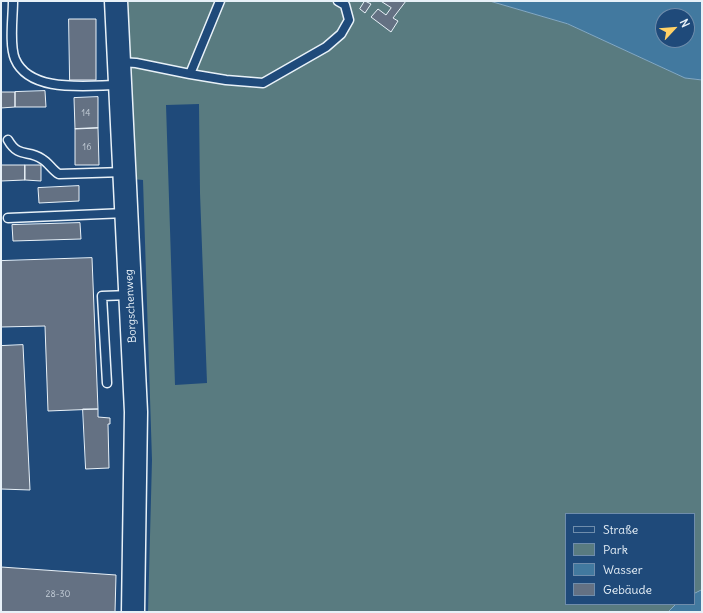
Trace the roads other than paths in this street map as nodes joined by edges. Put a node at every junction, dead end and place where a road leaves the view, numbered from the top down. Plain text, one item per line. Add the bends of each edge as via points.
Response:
1 (13, 1) edge
2 (116, 1) edge
3 (220, 1) edge
4 (338, 1) edge
5 (120, 62) junction
6 (190, 74) junction
7 (122, 85) junction
8 (8, 140) dead end
9 (125, 172) junction
10 (127, 213) junction
11 (8, 218) dead end
12 (131, 295) junction
13 (107, 383) dead end
14 (133, 612) edge

1 - 7 lane via 13,50 15,59 24,71 39,80 58,86
2 - 5 main road, Borgschenweg
3 - 6 lane
4 - 6 lane via 344,5 349,20 341,34 326,47 263,83
5 - 6 lane
5 - 7 main road, Borgschenweg
7 - 9 main road, Borgschenweg
8 - 9 lane via 16,151 41,158 59,174
9 - 10 main road, Borgschenweg
10 - 11 lane
10 - 12 main road, Borgschenweg
12 - 13 lane via 102,296
12 - 14 main road, Borgschenweg via 136,412

